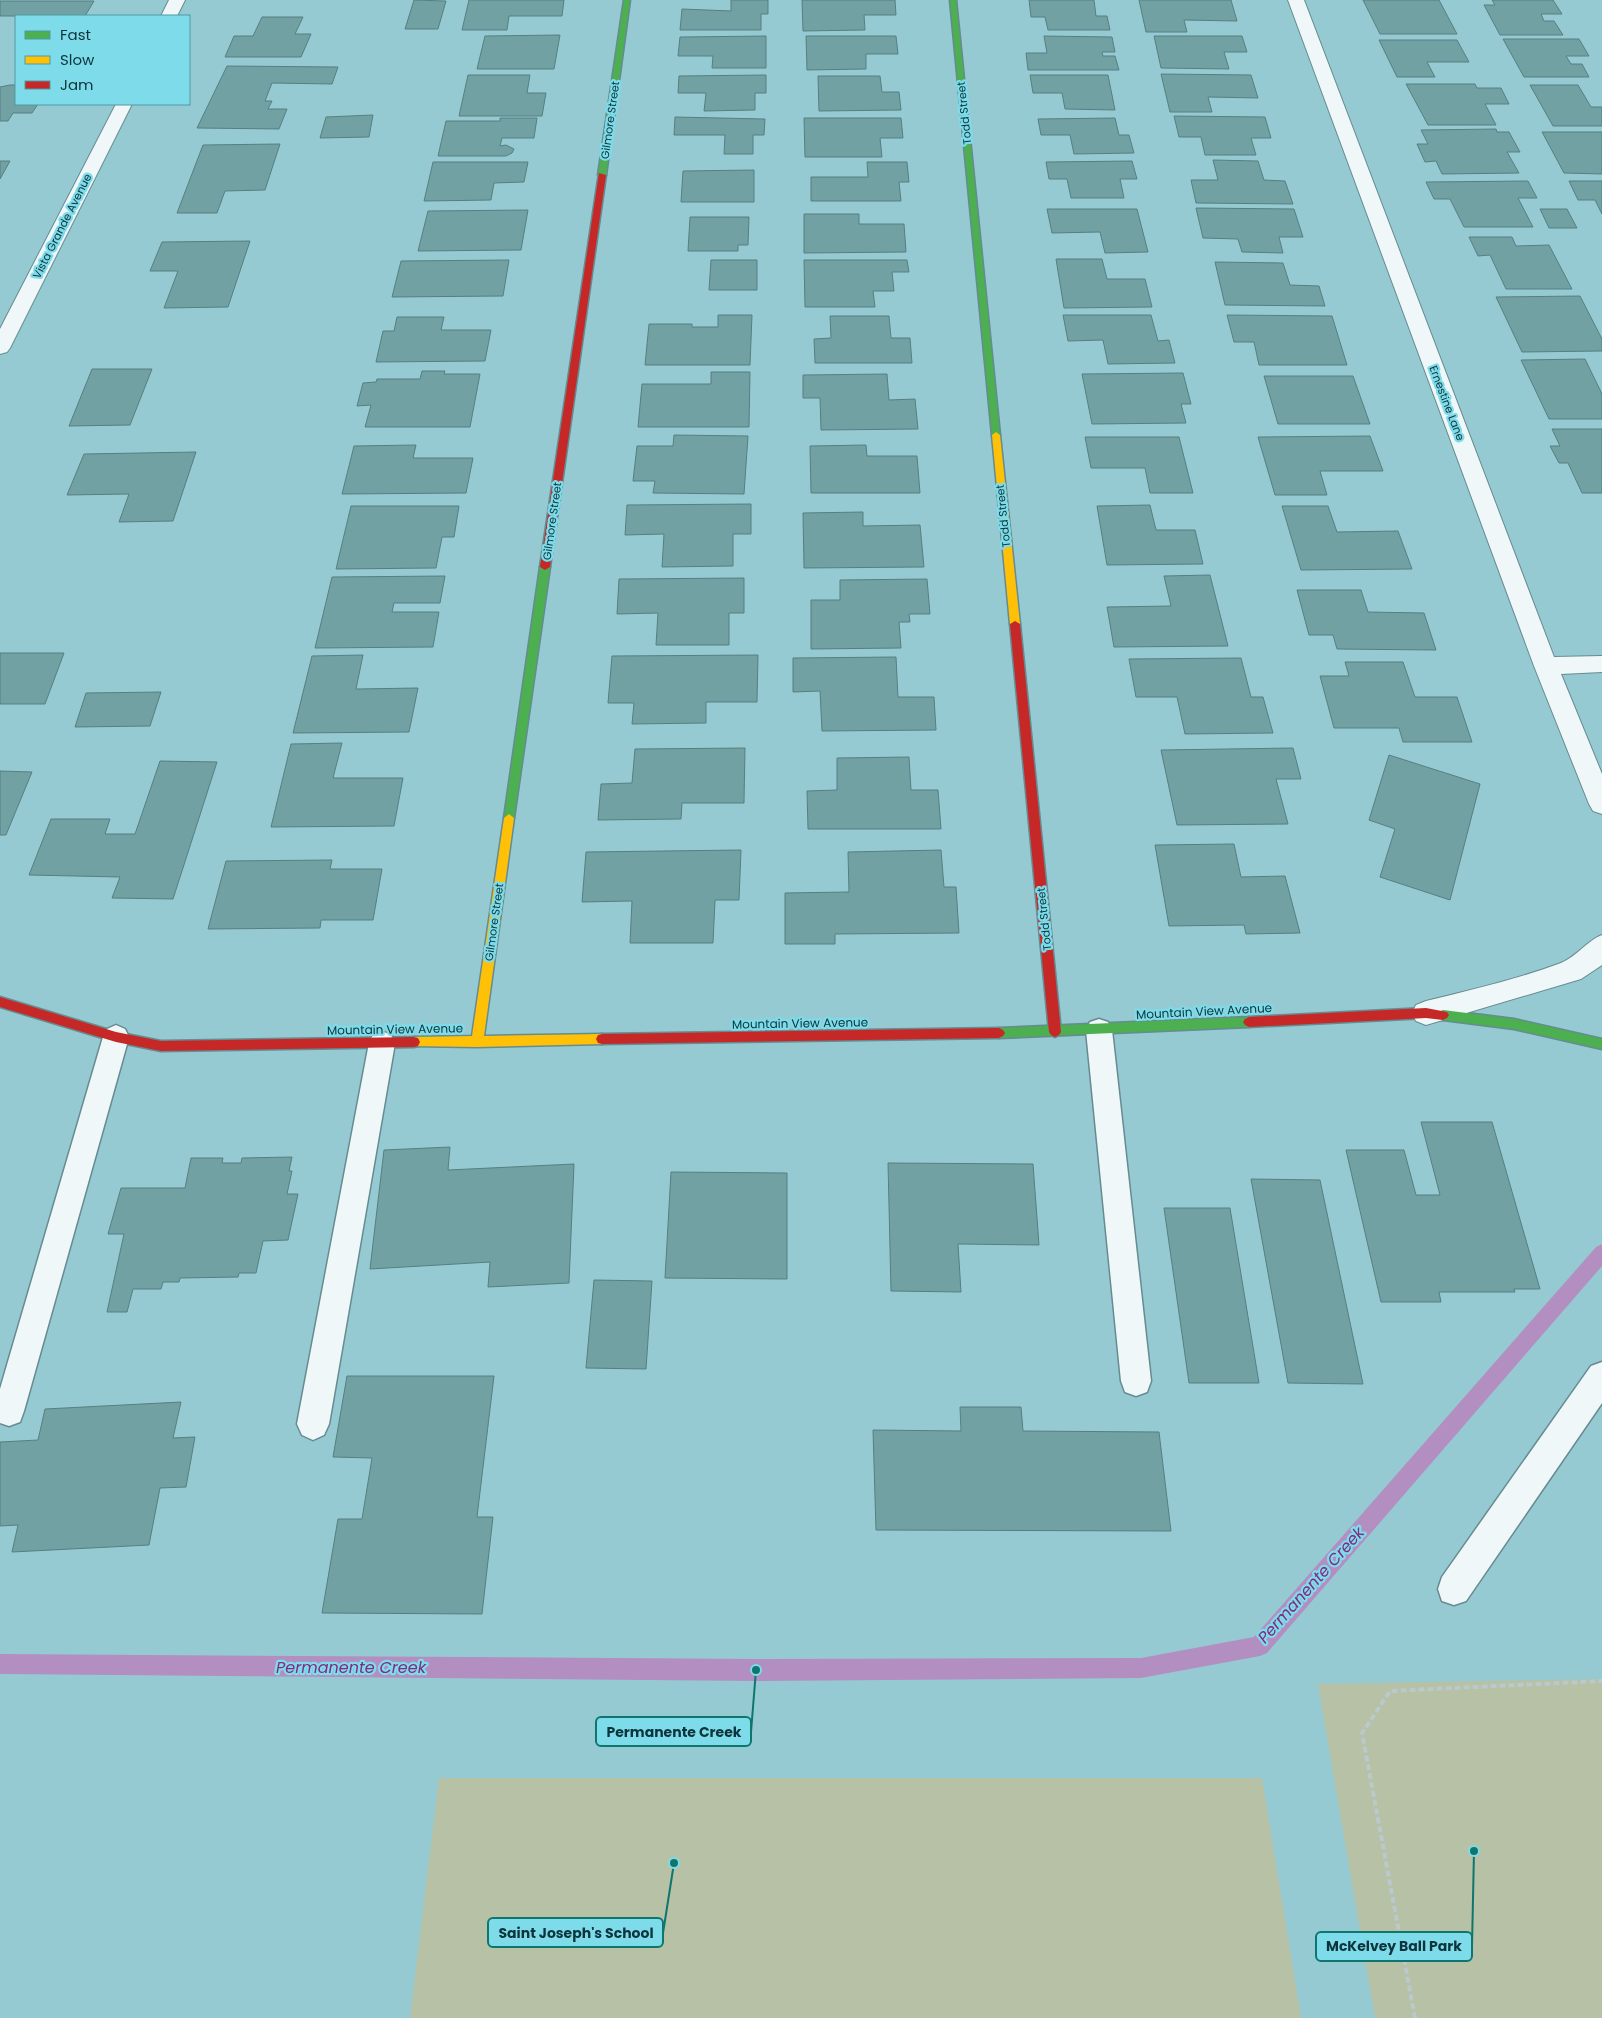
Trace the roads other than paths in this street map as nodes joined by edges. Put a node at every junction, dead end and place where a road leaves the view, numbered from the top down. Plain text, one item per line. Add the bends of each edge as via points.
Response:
1 (177, 0) edge
2 (627, 0) edge
3 (952, 0) edge
4 (1296, 0) edge
5 (170, 15) edge
6 (123, 105) edge
7 (0, 348) edge
8 (1602, 664) edge
9 (1546, 666) junction
10 (1602, 804) edge
11 (1602, 946) edge
12 (0, 1002) edge
13 (1426, 1012) junction
14 (1098, 1030) junction
15 (1055, 1032) junction
16 (116, 1037) junction
17 (477, 1042) junction
18 (382, 1043) junction
19 (1602, 1044) edge
20 (1602, 1378) edge
21 (1136, 1381) dead end
22 (9, 1410) dead end
23 (313, 1424) dead end
24 (1454, 1589) dead end

1 - 5 street
2 - 17 street, Gilmore Street
3 - 15 street, Todd Street
4 - 9 street, Ernestine Lane
6 - 7 street, Vista Grande Avenue
8 - 9 street
9 - 10 street, Ernestine Lane
11 - 13 street via 1597,954 1571,971
12 - 16 street, Mountain View Avenue
13 - 14 street, Mountain View Avenue
13 - 19 street, Mountain View Avenue via 1514,1024
14 - 15 street, Mountain View Avenue
14 - 21 lane
15 - 17 street, Mountain View Avenue
16 - 18 street, Mountain View Avenue via 161,1046
16 - 22 lane
17 - 18 street, Mountain View Avenue
18 - 23 lane
20 - 24 lane

